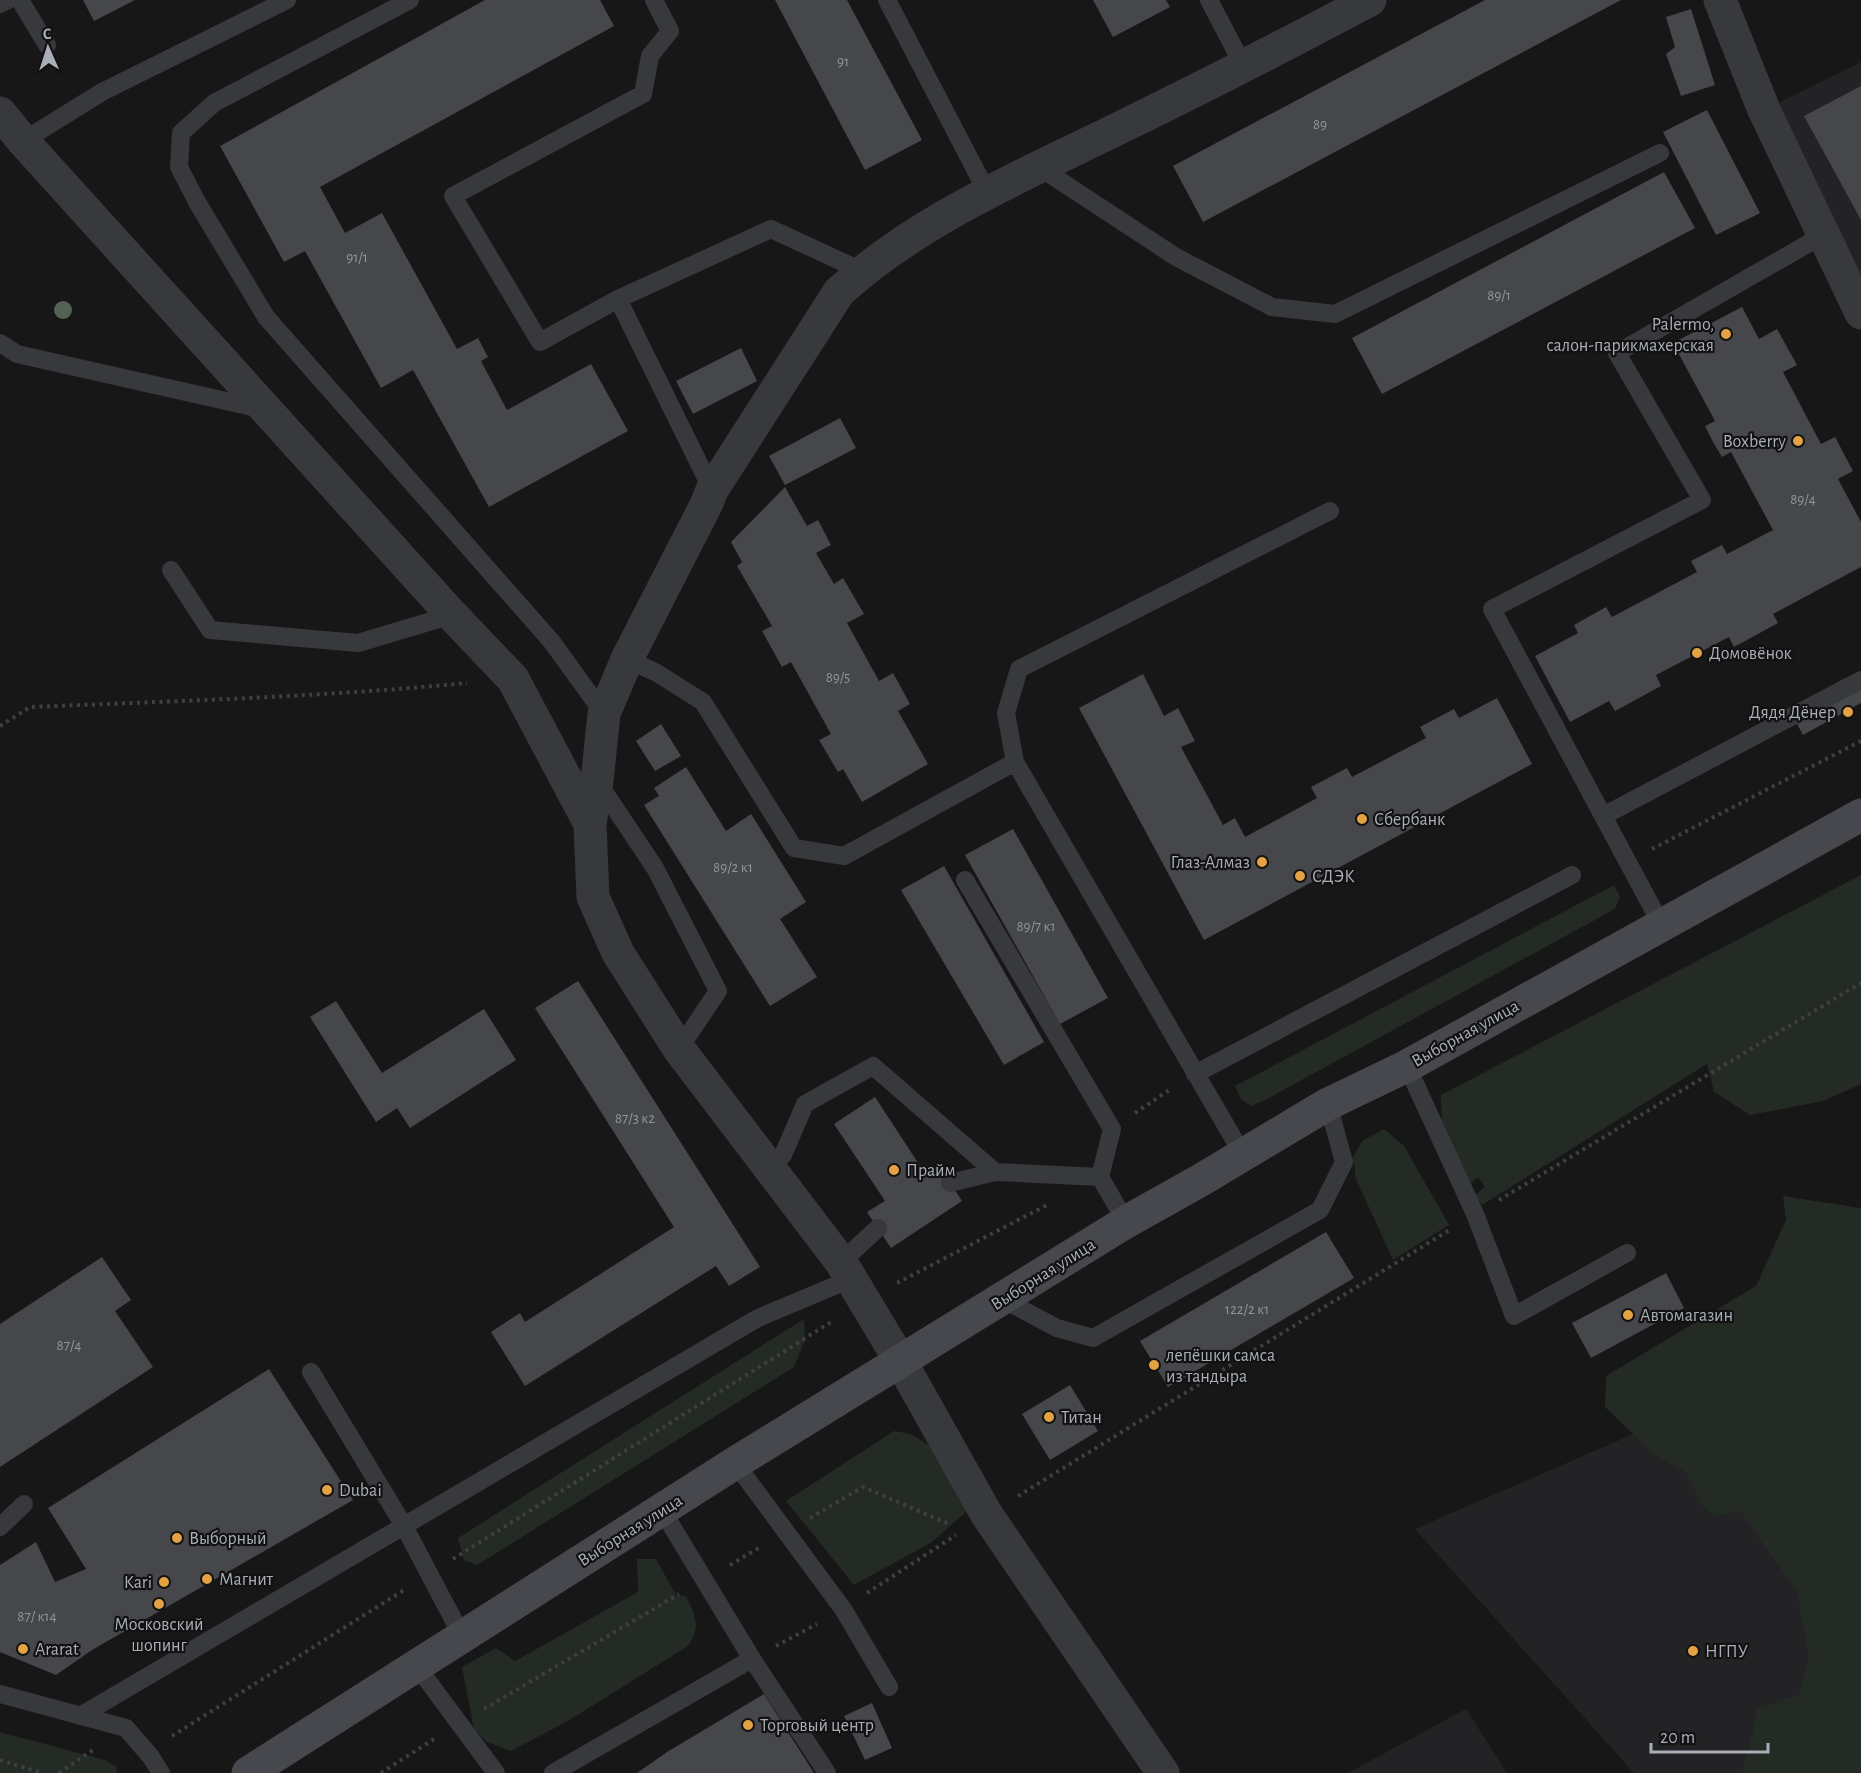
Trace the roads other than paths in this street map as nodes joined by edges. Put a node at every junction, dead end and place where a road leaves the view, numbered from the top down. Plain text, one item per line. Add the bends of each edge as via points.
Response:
1 (8, 0) edge
2 (20, 0) edge
3 (287, 0) edge
4 (410, 0) edge
5 (654, 0) edge
6 (887, 0) edge
7 (1209, 0) edge
8 (1370, 0) edge
9 (1720, 0) edge
10 (0, 4) edge
11 (47, 45) dead end
12 (1244, 67) junction
13 (0, 113) edge
14 (23, 141) junction
15 (1660, 153) dead end
16 (1039, 167) junction
17 (987, 192) junction
18 (1825, 234) junction
19 (862, 271) junction
20 (618, 299) junction
21 (1861, 313) edge
22 (0, 343) edge
23 (266, 410) junction
24 (712, 490) junction
25 (1330, 511) dead end
26 (171, 570) dead end
27 (452, 615) junction
28 (627, 659) junction
29 (1861, 680) edge
30 (604, 714) junction
31 (1015, 762) junction
32 (597, 781) junction
33 (1861, 815) edge
34 (1603, 816) junction
35 (590, 824) junction
36 (1572, 875) dead end
37 (965, 880) dead end
38 (1661, 924) junction
39 (679, 1049) junction
40 (1407, 1066) junction
41 (1195, 1074) junction
42 (1328, 1104) junction
43 (1243, 1155) junction
44 (769, 1168) junction
45 (995, 1172) junction
46 (1100, 1177) junction
47 (950, 1183) dead end
48 (1126, 1222) junction
49 (878, 1228) dead end
50 (1627, 1253) dead end
51 (852, 1280) junction
52 (1002, 1299) junction
53 (901, 1362) junction
54 (311, 1372) dead end
55 (735, 1463) junction
56 (24, 1504) dead end
57 (662, 1510) junction
58 (404, 1526) junction
59 (0, 1527) edge
60 (462, 1636) junction
61 (752, 1659) junction
62 (416, 1665) junction
63 (889, 1687) dead end
64 (0, 1694) edge
65 (80, 1716) junction
66 (564, 1770) edge
67 (161, 1773) edge
68 (249, 1773) edge
69 (496, 1773) edge
70 (827, 1773) edge
71 (1162, 1773) edge

1 - 10 lane
2 - 11 lane
3 - 14 lane via 102,92
4 - 30 lane via 214,102 180,133 179,167 266,317 552,642
5 - 20 lane via 670,31 650,56 643,94 453,196 540,342
6 - 17 lane
7 - 12 lane
8 - 12 street
9 - 18 street via 1764,110
12 - 16 street
13 - 14 street
14 - 23 street
15 - 16 lane via 1335,314 1272,307 1176,257
16 - 17 street
17 - 19 street via 899,243
18 - 21 street
18 - 34 lane via 1617,353 1702,500 1492,609
19 - 20 lane via 771,229
19 - 24 street via 838,292
20 - 24 lane
22 - 23 lane via 17,354
23 - 27 street
24 - 28 street
25 - 31 lane via 1019,669 1006,713
26 - 27 lane via 210,630 358,643
27 - 35 street via 513,679
28 - 30 street
28 - 31 lane via 703,702 794,848 844,856
29 - 34 lane
30 - 32 street
31 - 41 lane
32 - 35 street
32 - 39 lane via 655,868 718,991
33 - 38 main road, Выборная улица
34 - 38 lane
35 - 39 street via 593,897 618,952
36 - 41 lane
37 - 46 lane via 1112,1129
38 - 40 main road, Выборная улица
39 - 44 street
40 - 42 main road, Выборная улица
40 - 50 lane via 1475,1214 1514,1317
41 - 43 lane
42 - 43 main road, Выборная улица
42 - 52 lane via 1344,1162 1320,1210 1093,1338 1057,1328
43 - 48 main road, Выборная улица
44 - 45 lane via 783,1155 805,1104 873,1066
44 - 51 street
45 - 46 lane
45 - 47 lane
46 - 48 lane
48 - 52 main road, Выборная улица
49 - 51 lane
51 - 53 street
51 - 58 lane via 758,1318
52 - 53 main road, Выборная улица
53 - 55 main road, Выборная улица
53 - 71 street via 975,1523
54 - 58 lane
55 - 57 main road, Выборная улица
55 - 63 lane via 843,1609
56 - 59 lane
57 - 60 main road, Выборная улица
57 - 61 lane
58 - 60 lane
58 - 65 lane
60 - 62 main road, Выборная улица
61 - 66 lane
61 - 70 lane
62 - 68 main road, Выборная улица
62 - 69 lane
64 - 65 lane
65 - 67 lane via 126,1728

